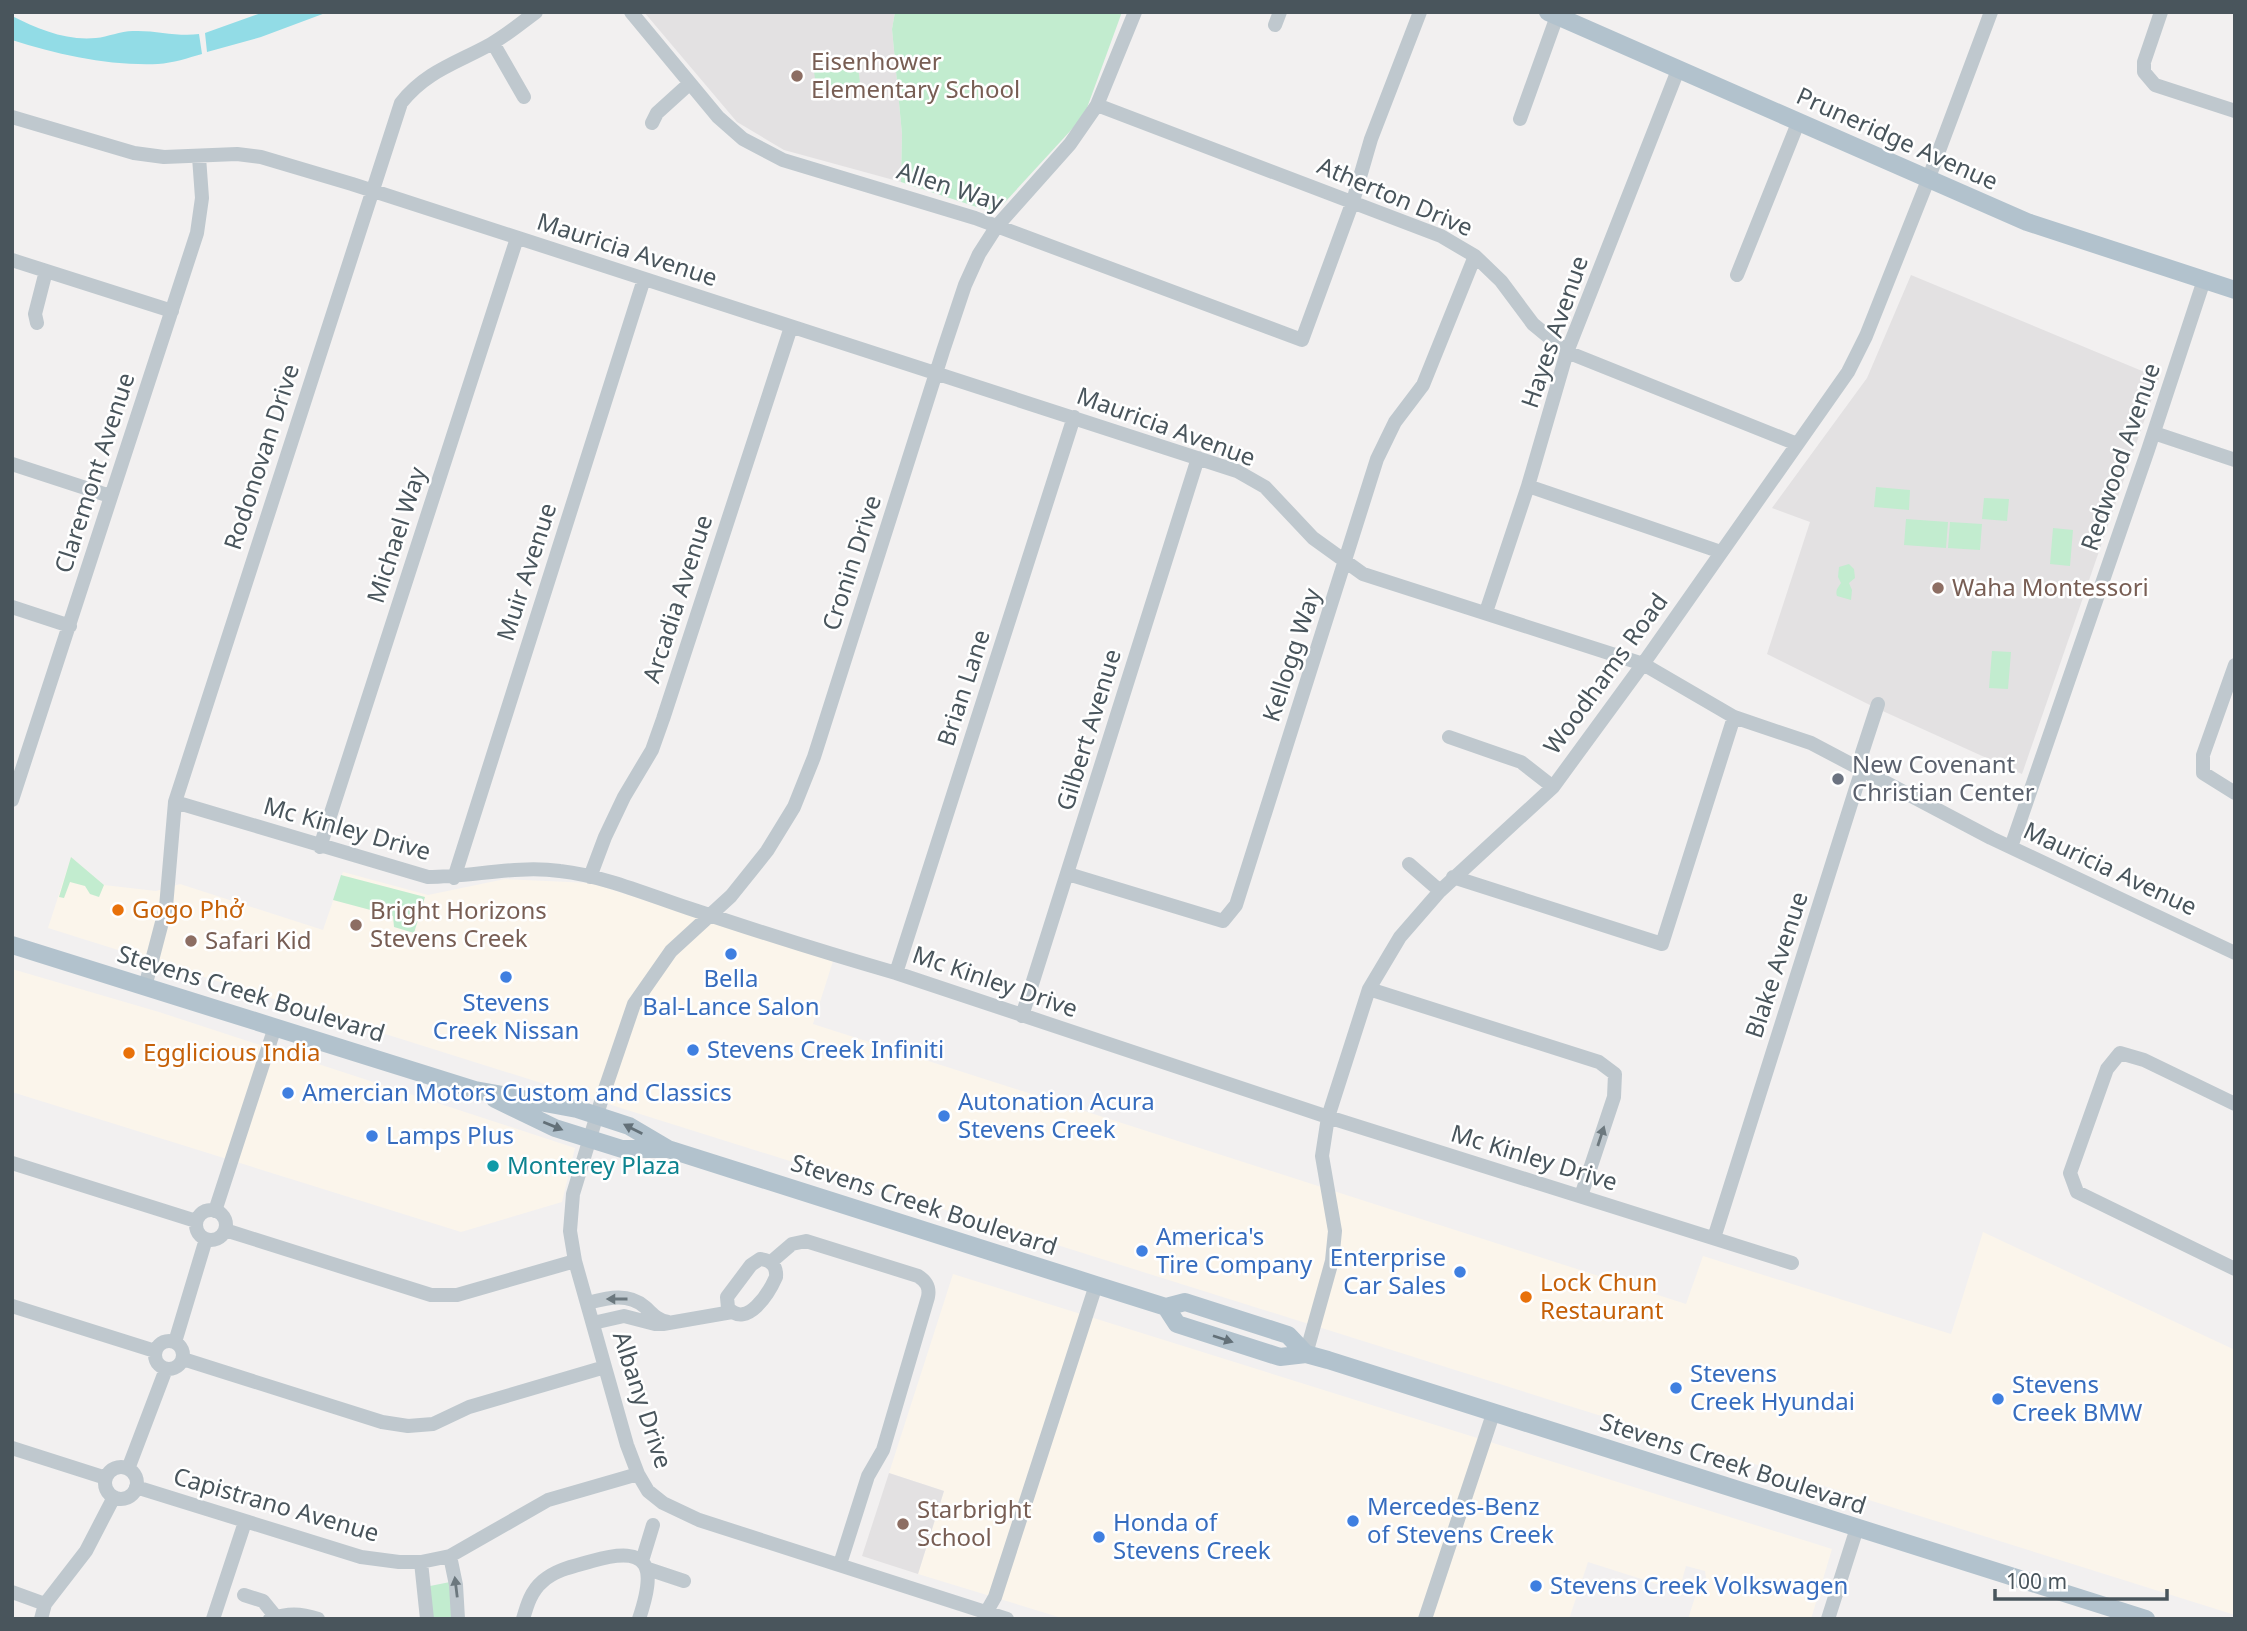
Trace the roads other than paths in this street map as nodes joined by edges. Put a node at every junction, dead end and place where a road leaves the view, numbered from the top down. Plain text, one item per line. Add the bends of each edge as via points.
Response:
1 (536, 12) edge
2 (631, 12) edge
3 (1135, 12) edge
4 (1420, 12) edge
5 (1991, 12) edge
6 (2161, 12) edge
7 (1553, 14) edge
8 (493, 43) junction
9 (1678, 70) junction
10 (689, 84) junction
11 (524, 97) dead end
12 (1097, 105) junction
13 (2235, 111) edge
14 (12, 117) edge
15 (1520, 119) dead end
16 (1798, 123) junction
17 (652, 124) dead end
18 (199, 157) junction
19 (1928, 180) junction
20 (372, 191) junction
21 (1353, 201) junction
22 (997, 226) junction
23 (517, 238) junction
24 (1475, 256) junction
25 (12, 260) edge
26 (46, 271) junction
27 (1737, 275) dead end
28 (644, 279) junction
29 (2204, 280) junction
30 (2235, 290) edge
31 (172, 311) junction
32 (37, 323) dead end
33 (791, 327) junction
34 (1567, 352) junction
35 (936, 373) junction
36 (1074, 418) junction
37 (2154, 433) junction
38 (1797, 444) junction
39 (1198, 458) junction
40 (2235, 460) edge
41 (12, 464) edge
42 (1528, 486) junction
43 (110, 496) junction
44 (1721, 552) junction
45 (1345, 561) junction
46 (12, 607) edge
47 (1486, 612) junction
48 (70, 626) junction
49 (1643, 664) junction
50 (2235, 665) edge
51 (1878, 704) dead end
52 (1734, 717) junction
53 (1449, 737) dead end
54 (1862, 770) junction
55 (1553, 787) junction
56 (2235, 793) edge
57 (12, 800) edge
58 (175, 802) junction
59 (320, 847) junction
60 (2011, 847) junction
61 (1409, 864) dead end
62 (1068, 874) junction
63 (454, 877) junction
64 (590, 877) junction
65 (1453, 877) junction
66 (1440, 891) junction
67 (710, 916) junction
68 (12, 945) edge
69 (2235, 953) edge
70 (896, 973) junction
71 (145, 987) junction
72 (1369, 989) junction
73 (1022, 1016) junction
74 (275, 1027) junction
75 (475, 1090) junction
76 (2235, 1104) edge
77 (596, 1115) junction
78 (1328, 1117) junction
79 (589, 1139) junction
80 (668, 1149) junction
81 (12, 1163) edge
82 (1581, 1196) junction
83 (215, 1211) junction
84 (196, 1221) junction
85 (225, 1230) junction
86 (1714, 1238) junction
87 (206, 1239) junction
88 (575, 1261) junction
89 (771, 1262) junction
90 (1792, 1263) dead end
91 (2235, 1269) edge
92 (1096, 1285) junction
93 (587, 1303) junction
94 (12, 1306) edge
95 (732, 1312) junction
96 (643, 1313) junction
97 (593, 1323) junction
98 (175, 1342) junction
99 (155, 1351) junction
100 (1306, 1353) junction
101 (183, 1359) junction
102 (605, 1367) junction
103 (166, 1369) junction
104 (1493, 1413) junction
105 (12, 1448) edge
106 (128, 1469) junction
107 (638, 1474) junction
108 (106, 1478) junction
109 (136, 1488) junction
110 (114, 1497) junction
111 (245, 1522) junction
112 (653, 1525) dead end
113 (1857, 1528) junction
114 (450, 1556) junction
115 (421, 1562) junction
116 (840, 1564) junction
117 (645, 1565) junction
118 (684, 1581) dead end
119 (12, 1592) edge
120 (244, 1595) dead end
121 (43, 1611) edge
122 (984, 1615) edge
123 (273, 1618) edge
124 (213, 1619) edge
125 (318, 1619) edge
126 (427, 1619) edge
127 (458, 1619) edge
128 (523, 1619) edge
129 (639, 1619) edge
130 (1007, 1619) edge
131 (1425, 1619) edge
132 (1828, 1619) edge
133 (2146, 1619) edge

1 - 8 street, Rodonovan Drive
2 - 10 street, Allen Way
3 - 12 street, Cronin Drive
4 - 21 street via 1371,139
5 - 19 street, Woodhams Road
6 - 13 street via 2144,72 2155,85
7 - 9 main road, Pruneridge Avenue
7 - 15 street
8 - 11 street
8 - 20 street, Rodonovan Drive via 412,88 401,103
9 - 16 main road, Pruneridge Avenue
9 - 34 street, Hayes Avenue
10 - 17 street via 657,113
10 - 22 street, Allen Way via 743,139 783,160
12 - 21 street, Atherton Drive
12 - 22 street, Cronin Drive via 1070,144
14 - 18 street, Mauricia Avenue via 134,153
16 - 19 main road, Pruneridge Avenue
16 - 27 street
18 - 20 street, Mauricia Avenue via 261,157
18 - 31 street, Claremont Avenue via 202,198 197,233
19 - 29 main road, Pruneridge Avenue via 2027,222
19 - 38 street, Woodhams Road via 1866,336 1848,372
20 - 23 street, Mauricia Avenue
20 - 58 street, Rodonovan Drive
21 - 22 street, Allen Way via 1302,340
21 - 24 street, Atherton Drive via 1441,236
22 - 35 street, Cronin Drive via 965,285
23 - 28 street, Mauricia Avenue
23 - 59 street, Michael Way
24 - 34 street, Atherton Drive via 1502,281 1533,324
24 - 45 street, Kellogg Way via 1423,385 1395,422 1377,460
25 - 26 street
26 - 31 street
26 - 32 street via 35,314
28 - 33 street, Mauricia Avenue
28 - 63 street, Muir Avenue
29 - 30 main road, Pruneridge Avenue
29 - 37 street, Redwood Avenue
31 - 43 street, Claremont Avenue
33 - 35 street, Mauricia Avenue
33 - 64 street, Arcadia Avenue via 656,740 624,797
34 - 38 street, Atherton Drive
34 - 42 street, Hayes Avenue
35 - 36 street, Mauricia Avenue
35 - 67 street, Cronin Drive via 794,807 767,851
36 - 39 street, Mauricia Avenue
36 - 70 street, Brian Lane
37 - 40 street
37 - 60 street, Redwood Avenue
38 - 44 street, Woodhams Road
39 - 45 street, Mauricia Avenue via 1237,471 1265,487 1313,538
39 - 62 street, Gilbert Avenue
41 - 43 street
42 - 44 street
42 - 47 street, Hayes Avenue
43 - 48 street, Claremont Avenue
44 - 49 street, Woodhams Road
45 - 47 street, Mauricia Avenue via 1363,574
45 - 62 street, Kellogg Way via 1236,905 1223,922
46 - 48 street
47 - 49 street, Mauricia Avenue
48 - 57 street, Claremont Avenue
49 - 52 street, Mauricia Avenue
49 - 55 street, Woodhams Road
50 - 56 street via 2203,755 2203,773
51 - 54 street, Blake Avenue via 1862,753
52 - 54 street, Mauricia Avenue via 1811,743
52 - 65 street via 1662,944
53 - 55 street via 1521,762
54 - 60 street, Mauricia Avenue
54 - 86 street, Blake Avenue
55 - 65 street, Woodhams Road
58 - 59 street, Mc Kinley Drive
58 - 71 street, Rodonovan Drive via 166,907
59 - 63 street, Mc Kinley Drive via 428,877
60 - 69 street, Mauricia Avenue
61 - 66 street
62 - 73 street, Gilbert Avenue
63 - 64 street, Mc Kinley Drive via 531,868
64 - 67 street, Mc Kinley Drive
65 - 66 street, Woodhams Road
66 - 72 street, Woodhams Road via 1400,937
67 - 70 street, Mc Kinley Drive
67 - 77 street, Cronin Drive via 671,951 634,1004
68 - 71 main road, Stevens Creek Boulevard
70 - 73 street, Mc Kinley Drive
71 - 74 main road, Stevens Creek Boulevard
72 - 78 street, Woodhams Road
82 -> 72 street via 1614,1097 1615,1074 1599,1062
73 - 78 street, Mc Kinley Drive
74 - 75 main road, Stevens Creek Boulevard
74 - 83 street
75 - 77 main road, Stevens Creek Boulevard
75 -> 79 main road, Stevens Creek Boulevard
76 - 91 street via 2144,1060 2120,1054 2107,1069 2070,1172 2077,1192
77 - 79 street, Albany Drive
80 -> 77 main road, Stevens Creek Boulevard via 629,1126
78 - 82 street, Mc Kinley Drive
78 - 100 street, Woodhams Road via 1322,1156 1335,1231 1332,1261
79 - 80 main road, Stevens Creek Boulevard via 622,1149
79 - 88 street, Albany Drive via 570,1214
80 - 92 main road, Stevens Creek Boulevard
81 - 84 street
82 - 86 street, Mc Kinley Drive
83 - 84 street via 205,1212
83 - 85 street via 225,1220
84 - 87 street via 197,1231
85 - 87 street via 216,1239
85 - 88 street via 431,1295 457,1295
86 - 90 street, Mc Kinley Drive
87 - 98 street
88 - 93 street, Albany Drive
89 - 95 street via 760,1259 751,1265 727,1297
89 - 95 street via 777,1272 774,1283 748,1314
89 - 116 street via 792,1244 806,1241 918,1276 928,1288 883,1450 868,1476
92 - 100 main road, Stevens Creek Boulevard via 1166,1307 1177,1324 1280,1357
92 - 122 street via 999,1585
96 -> 93 street via 636,1301 614,1297
93 - 97 street, Albany Drive
94 - 99 street
95 - 96 street via 655,1324
96 - 97 street
97 - 102 street, Albany Drive
98 - 99 street via 161,1343
98 - 101 street via 183,1349
99 - 103 street via 158,1364
100 - 104 main road, Stevens Creek Boulevard
101 - 102 street via 382,1422 408,1426 433,1424 469,1407
101 - 103 street via 176,1368
102 - 107 street, Albany Drive
103 - 106 street
104 - 113 main road, Stevens Creek Boulevard
104 - 131 street
105 - 108 street
106 - 108 street via 112,1469
106 - 109 street
107 - 114 street, Capistrano Avenue via 548,1500
107 - 116 street, Albany Drive via 648,1491 679,1512
108 - 110 street via 106,1489
109 - 110 street via 130,1496
109 - 111 street, Capistrano Avenue
110 - 121 street via 86,1551
111 - 115 street, Capistrano Avenue via 361,1557
111 - 124 street
112 - 117 street
113 - 132 street
113 - 133 main road, Stevens Creek Boulevard
114 - 115 street, Capistrano Avenue
127 -> 114 street
115 - 126 street
116 - 122 street, Albany Drive
117 - 118 street
117 - 128 street via 628,1554 615,1554 560,1570 533,1592
117 - 129 street via 648,1592
119 - 121 street
120 - 123 street via 263,1601
122 - 130 street, Albany Drive
123 - 125 street via 303,1614

